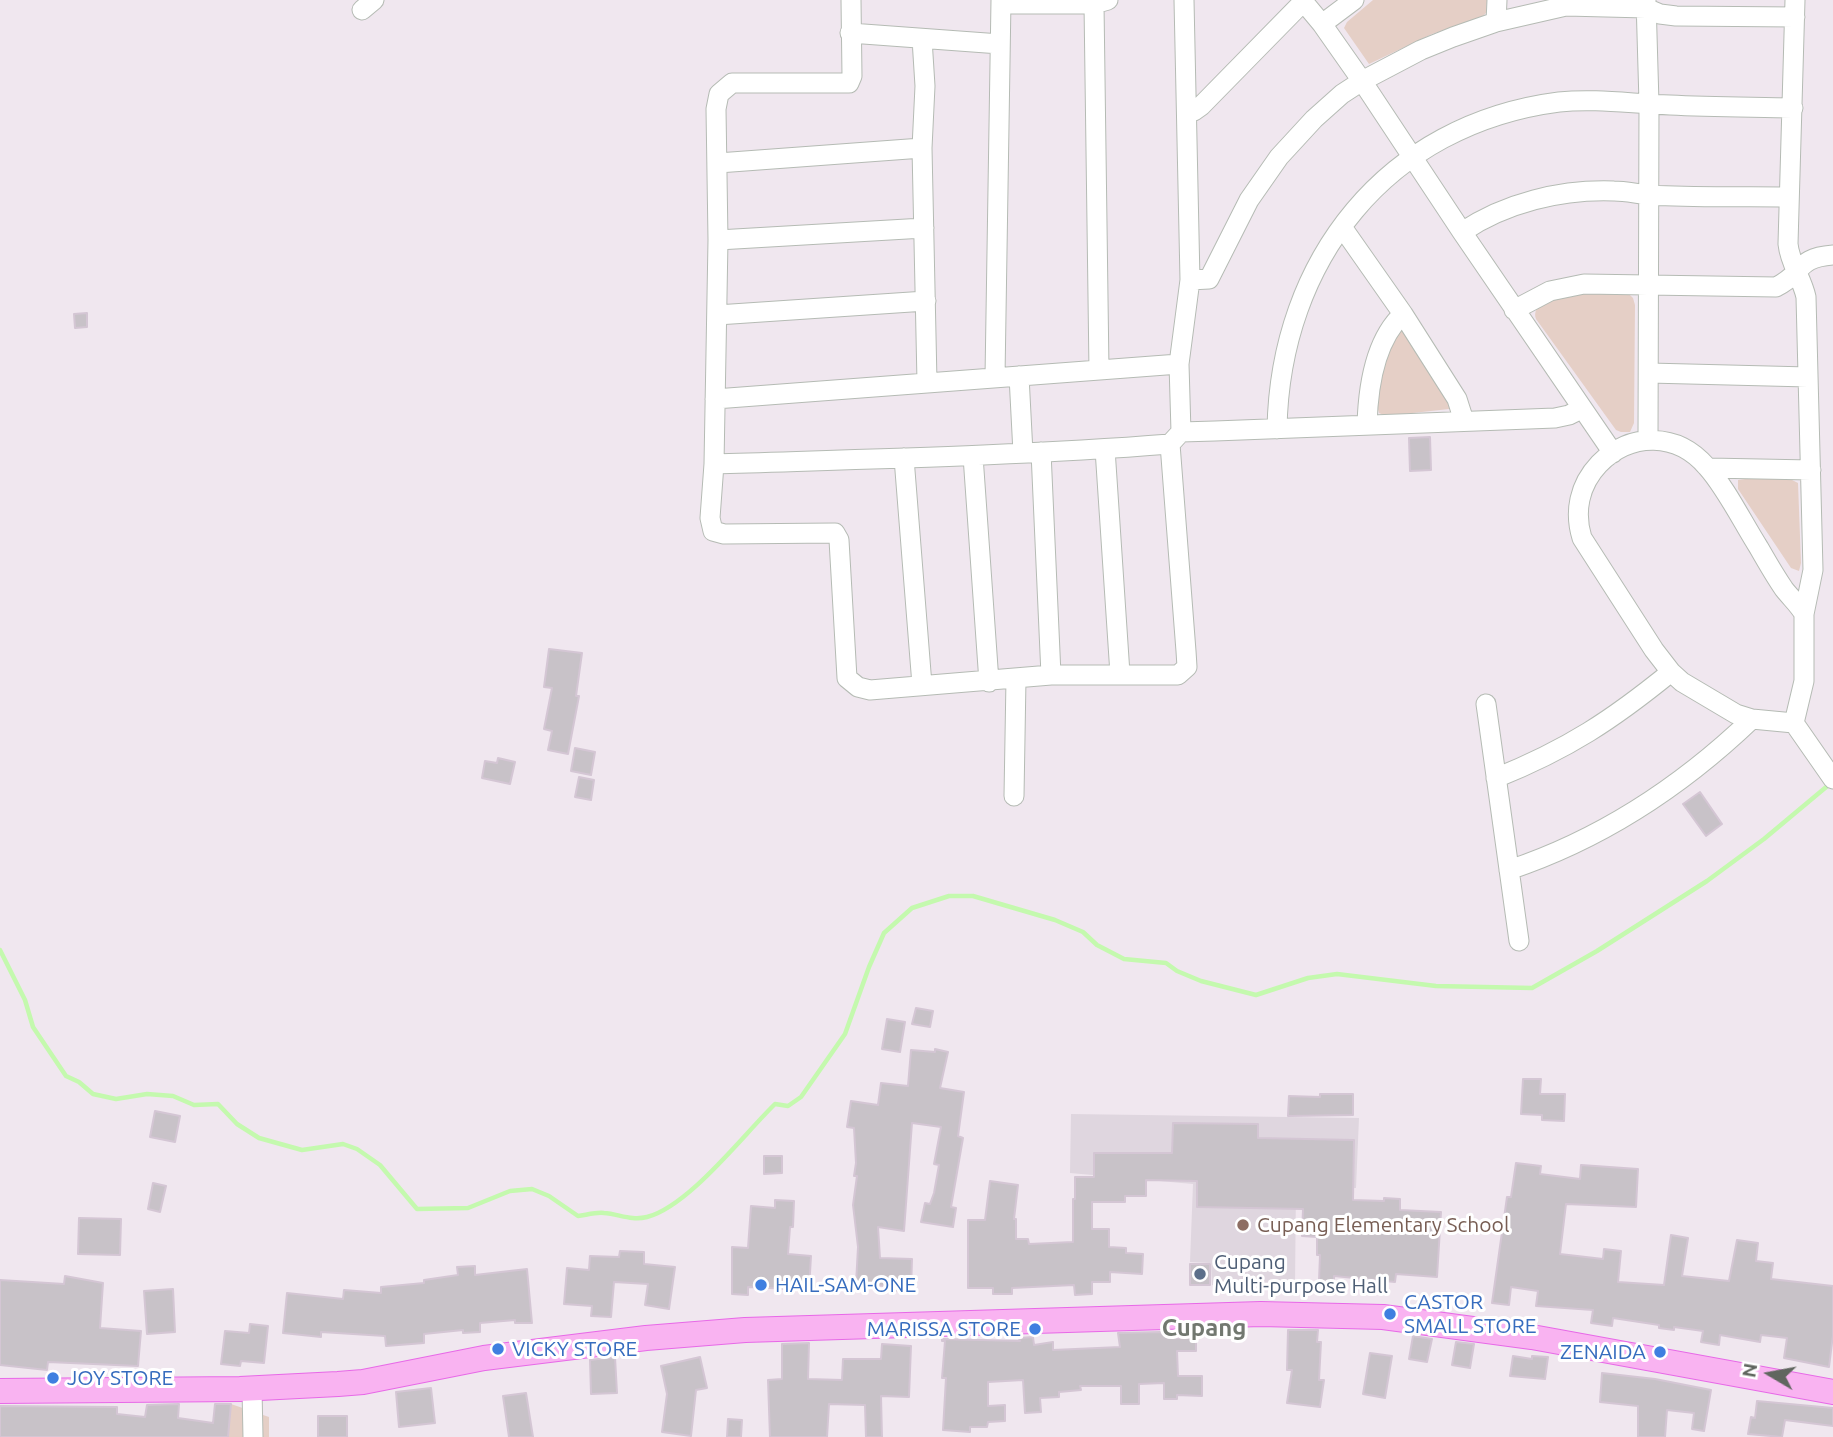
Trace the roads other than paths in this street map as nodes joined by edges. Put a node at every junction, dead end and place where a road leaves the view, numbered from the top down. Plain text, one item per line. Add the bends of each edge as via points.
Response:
1 (851, 0) edge
2 (1184, 0) edge
3 (1354, 0) edge
4 (1497, 0) edge
5 (1303, 1) edge
6 (1001, 2) edge
7 (1101, 2) edge
8 (1566, 3) edge
9 (1646, 4) edge
10 (1795, 9) edge
11 (1496, 22) junction
12 (1322, 24) junction
13 (850, 33) junction
14 (922, 39) junction
15 (1000, 44) junction
16 (1362, 81) junction
17 (1649, 103) junction
18 (1793, 108) junction
19 (1187, 112) junction
20 (922, 148) junction
21 (1412, 157) junction
22 (718, 163) junction
23 (1648, 195) junction
24 (1789, 197) junction
25 (1342, 227) junction
26 (924, 228) junction
27 (1462, 232) junction
28 (718, 240) junction
29 (1833, 255) edge
30 (1797, 271) junction
31 (1190, 280) junction
32 (1648, 285) junction
33 (926, 302) junction
34 (1514, 310) junction
35 (717, 314) junction
36 (1403, 314) junction
37 (1179, 364) junction
38 (1098, 370) junction
39 (1649, 373) junction
40 (1019, 376) junction
41 (995, 377) junction
42 (1808, 377) junction
43 (927, 382) junction
44 (715, 399) junction
45 (1581, 409) junction
46 (1464, 421) junction
47 (1367, 425) junction
48 (1278, 429) junction
49 (1175, 438) junction
50 (1648, 439) junction
51 (1105, 449) junction
52 (1032, 452) junction
53 (1613, 453) junction
54 (973, 456) junction
55 (904, 458) junction
56 (713, 464) junction
57 (1709, 468) junction
58 (1811, 470) junction
59 (1804, 614) junction
60 (1671, 672) junction
61 (1120, 674) junction
62 (1051, 675) junction
63 (1017, 679) junction
64 (989, 682) junction
65 (922, 685) junction
66 (1486, 704) dead end
67 (1752, 719) junction
68 (1794, 723) junction
69 (1831, 776) edge
70 (1496, 778) junction
71 (1013, 796) dead end
72 (1509, 870) junction
73 (1519, 941) dead end
74 (252, 1389) junction
75 (0, 1391) edge
76 (1833, 1391) edge
77 (253, 1437) edge

1 - 13 street
2 - 19 street
3 - 12 street
4 - 11 street
5 - 12 street
5 - 19 street via 1202,106
6 - 7 street
6 - 15 street
7 - 38 street
8 - 9 street
8 - 11 street
9 - 10 street via 1660,14 1676,16
9 - 17 street
10 - 18 street
11 - 16 street via 1421,50
12 - 16 street
13 - 14 street
13 - 22 street via 849,83 732,83 719,94
14 - 15 street
14 - 20 street
15 - 41 street
16 - 21 street
16 - 31 street via 1342,94 1279,157 1249,200 1209,279
17 - 18 street
17 - 21 street via 1562,102 1519,109 1453,134
17 - 23 street
18 - 24 street
19 - 31 street
20 - 22 street
20 - 26 street
21 - 25 street via 1369,193
21 - 27 street
22 - 28 street
23 - 24 street
23 - 27 street via 1614,191 1551,196 1502,211
23 - 32 street
24 - 30 street via 1789,256
25 - 36 street
25 - 48 street via 1314,270 1294,317 1280,381
26 - 28 street
26 - 33 street
27 - 34 street
28 - 35 street
29 - 30 street via 1811,257
30 - 32 street via 1769,288
30 - 42 street via 1806,297
31 - 37 street
32 - 34 street via 1568,286 1539,295
32 - 39 street
33 - 35 street
33 - 43 street
34 - 45 street
35 - 44 street
36 - 46 street via 1457,399
36 - 47 street via 1391,327 1377,360
37 - 38 street
37 - 49 street
38 - 40 street
39 - 42 street
39 - 50 street
40 - 41 street
40 - 52 street
41 - 43 street
42 - 58 street
43 - 44 street
44 - 56 street
45 - 46 street via 1555,418
45 - 53 street
46 - 47 street
47 - 48 street
48 - 49 street
49 - 51 street
49 - 61 street via 1187,667 1178,675
50 - 53 street via 1633,441
50 - 57 street via 1676,446
51 - 52 street
51 - 61 street
52 - 54 street
52 - 62 street
53 - 60 street via 1582,492 1579,527 1589,550
54 - 55 street
54 - 64 street
55 - 56 street
55 - 65 street
56 - 65 street via 713,531 835,533 848,678 870,690
57 - 58 street
57 - 59 street
58 - 59 street via 1812,579
59 - 68 street via 1804,681
60 - 67 street via 1698,693
60 - 70 street via 1584,737
61 - 62 street
62 - 63 street
63 - 64 street
63 - 71 street
64 - 65 street
66 - 70 street
67 - 68 street
67 - 72 street via 1692,772 1640,808 1572,845
68 - 69 street
70 - 72 street
72 - 73 street
74 - 75 main road
74 - 76 main road via 363,1382 484,1358 745,1330 1261,1314 1383,1317 1532,1337
74 - 77 street

